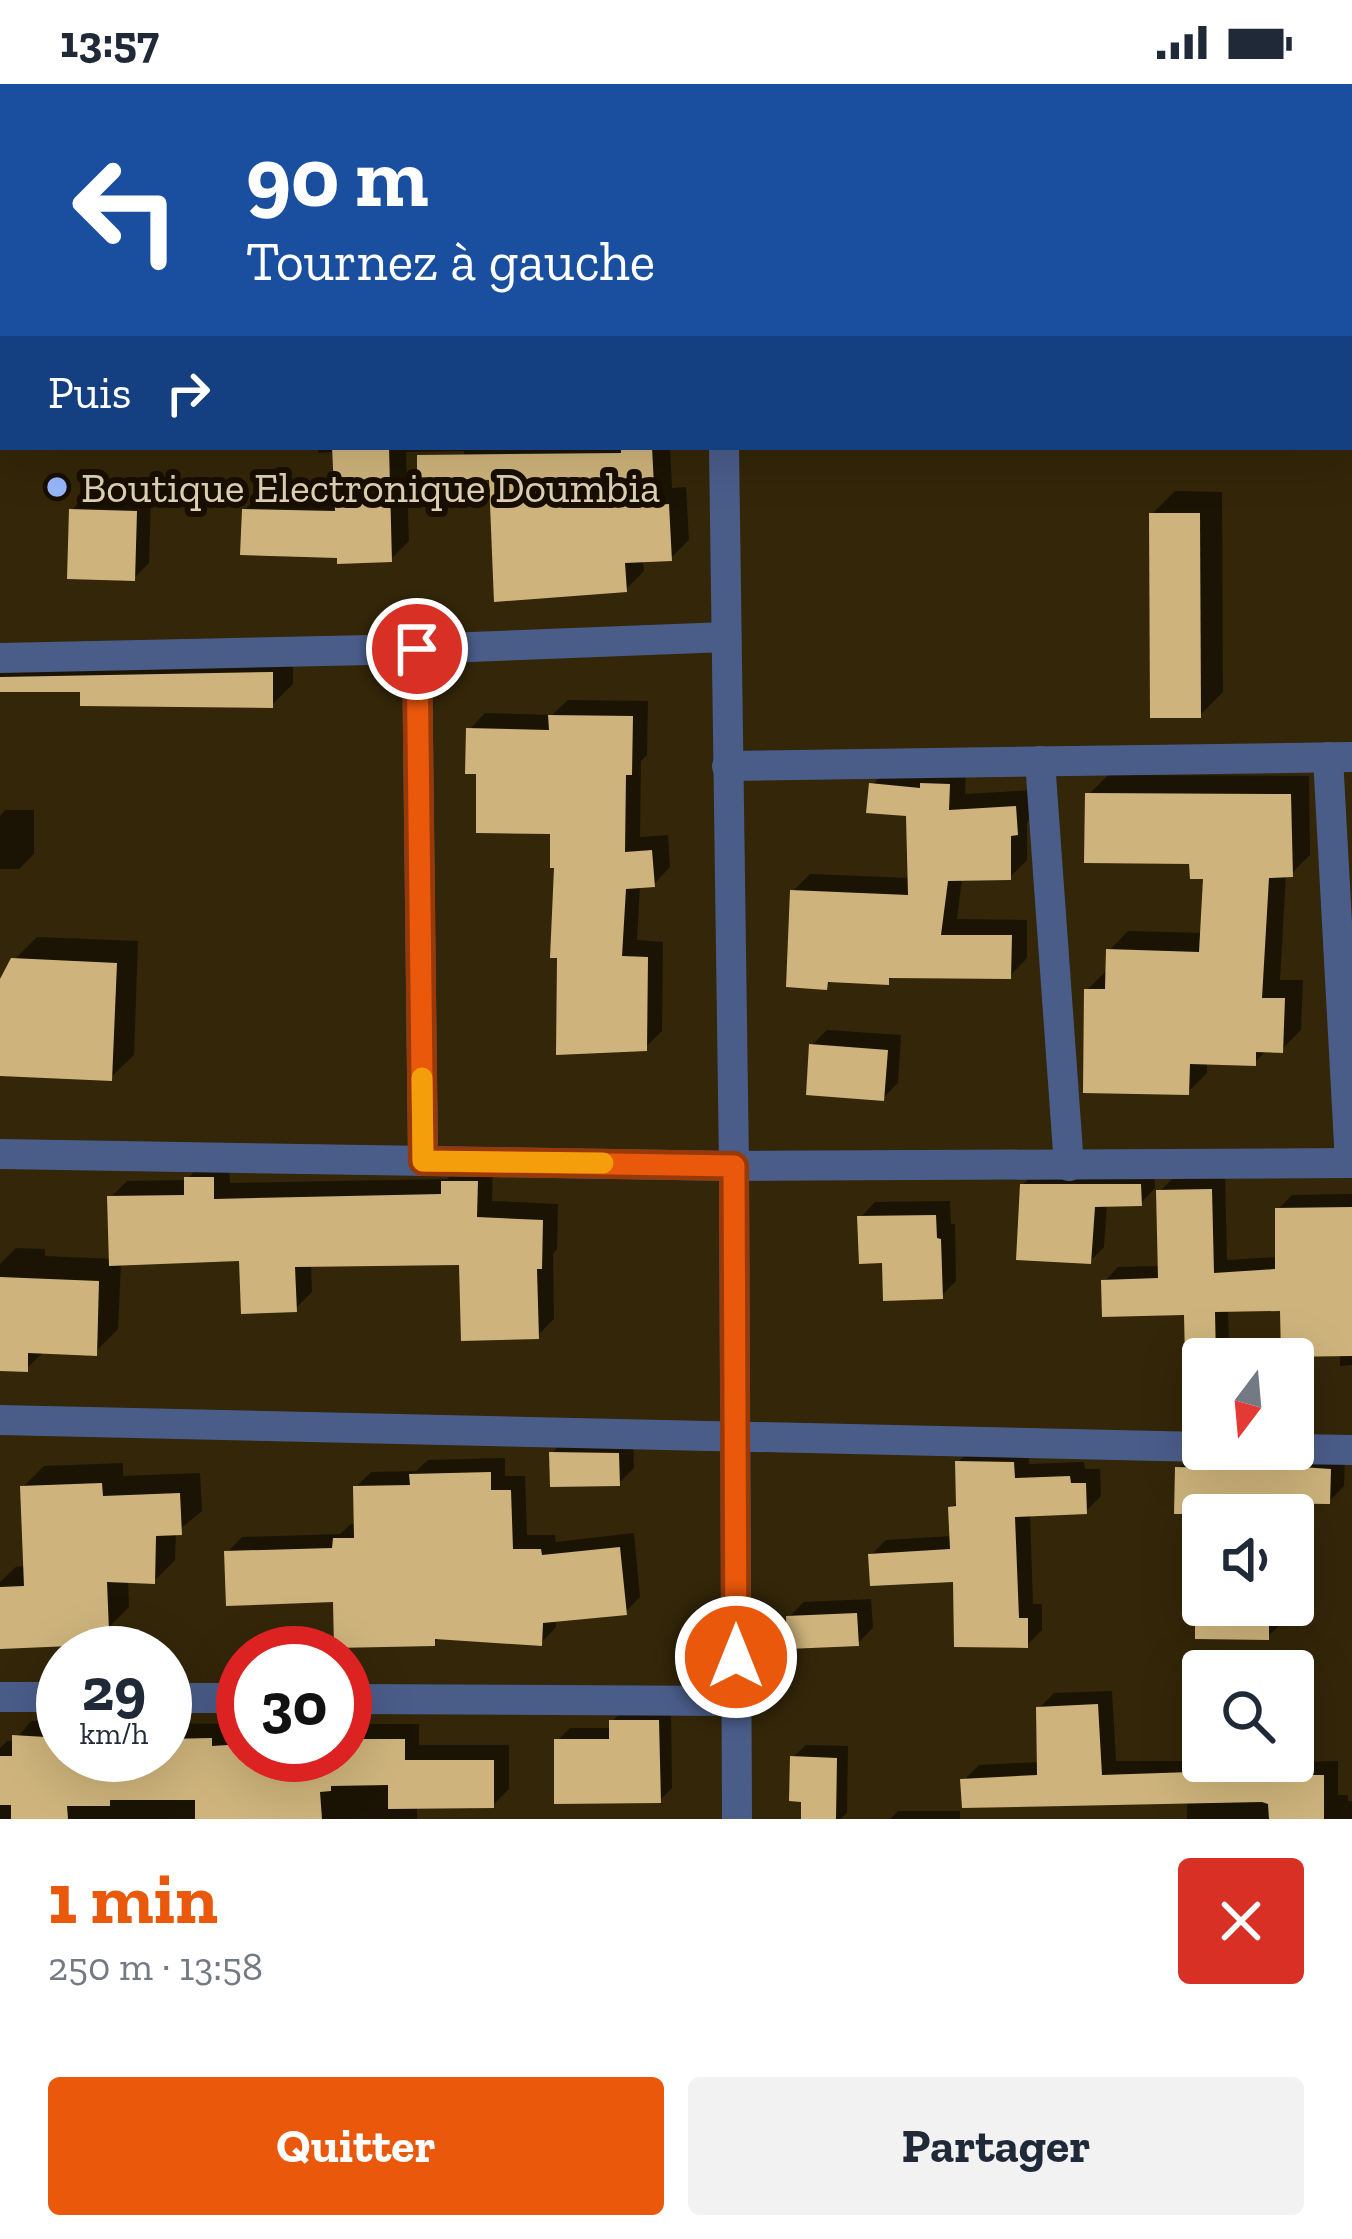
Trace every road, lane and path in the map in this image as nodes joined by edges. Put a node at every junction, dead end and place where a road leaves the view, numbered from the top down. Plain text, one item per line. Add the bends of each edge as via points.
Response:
1 (724, 450) edge
2 (726, 637) junction
3 (417, 649) junction
4 (0, 658) edge
5 (1340, 757) edge
6 (1040, 761) junction
7 (727, 766) junction
8 (0, 1154) edge
9 (423, 1161) junction
10 (1351, 1163) edge
11 (734, 1166) junction
12 (1069, 1166) junction
13 (0, 1420) edge
14 (736, 1436) junction
15 (1182, 1447) edge
16 (1314, 1449) edge
17 (1352, 1450) edge
18 (0, 1697) edge
19 (36, 1697) edge
20 (372, 1699) edge
21 (736, 1701) junction
22 (736, 1819) edge

1 - 2 street
2 - 3 street
2 - 7 street
3 - 4 street
3 - 9 street
5 - 6 street
5 - 10 street
6 - 7 street
6 - 12 street
7 - 11 street
8 - 9 street
9 - 11 street
10 - 12 street
11 - 12 street
11 - 14 street
13 - 14 street
14 - 15 street
14 - 21 street
16 - 17 street
18 - 19 street
20 - 21 street
21 - 22 street

